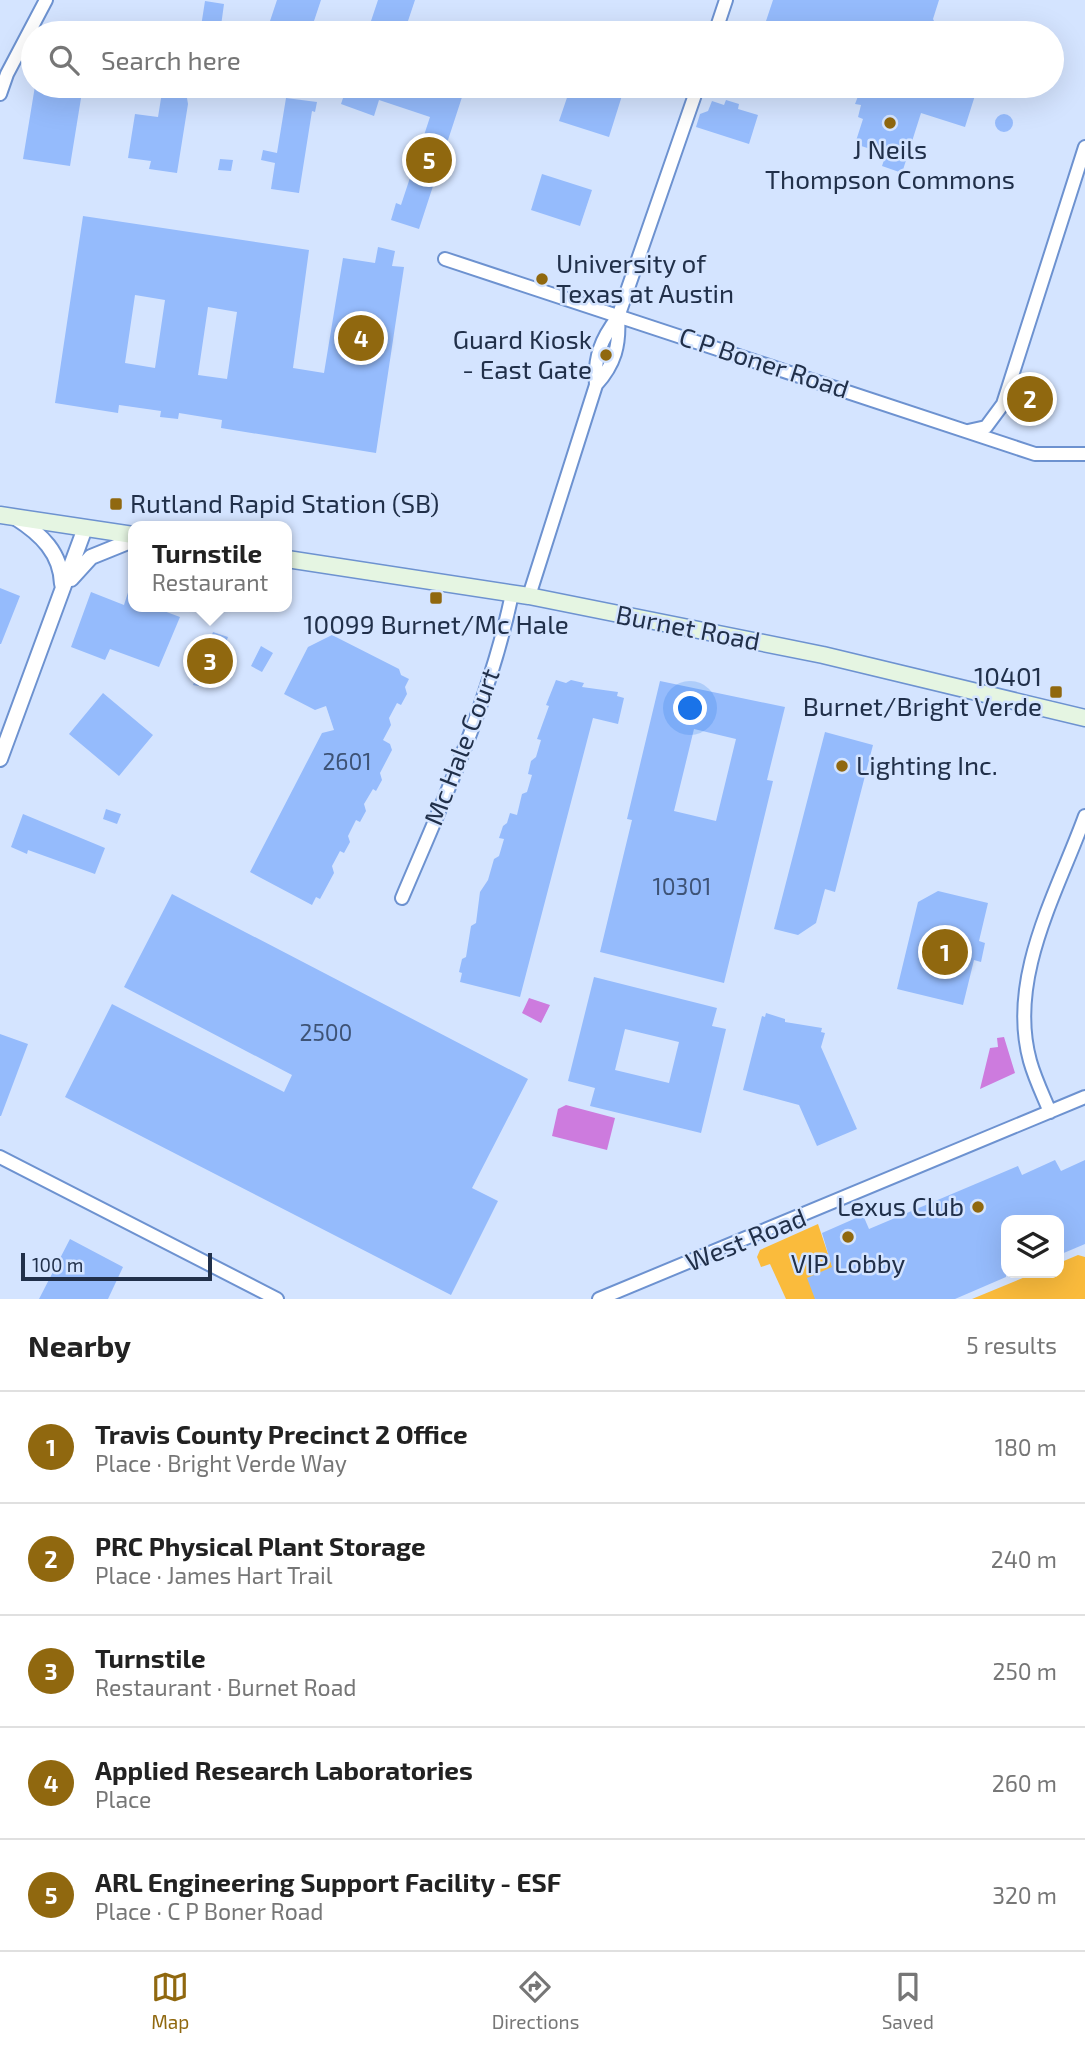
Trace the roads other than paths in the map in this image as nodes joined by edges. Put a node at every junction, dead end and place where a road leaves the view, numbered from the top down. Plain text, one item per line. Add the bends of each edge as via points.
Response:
1 (46, 0) edge
2 (726, 0) edge
3 (35, 21) edge
4 (719, 21) edge
5 (21, 46) edge
6 (0, 94) edge
7 (694, 98) edge
8 (1085, 146) edge
9 (445, 259) dead end
10 (618, 317) junction
11 (968, 431) junction
12 (1085, 454) edge
13 (8, 516) edge
14 (85, 528) junction
15 (128, 537) edge
16 (128, 540) edge
17 (292, 560) edge
18 (62, 592) junction
19 (512, 594) junction
20 (529, 596) junction
21 (1085, 718) edge
22 (0, 759) edge
23 (1085, 816) edge
24 (402, 898) dead end
25 (1085, 1097) edge
26 (1050, 1112) junction
27 (0, 1157) edge
28 (277, 1299) edge
29 (599, 1299) edge

1 - 3 street
2 - 4 street
5 - 6 street
7 - 10 street
8 - 11 street via 1003,404 986,427
9 - 10 street, C P Boner Road
10 - 11 street, C P Boner Road
10 - 20 street via 603,336 595,364 596,384
11 - 12 street, C P Boner Road via 1035,454
13 - 14 main road
13 - 18 street via 51,547 60,567
14 - 15 main road
14 - 18 street
16 - 18 street via 91,557
17 - 19 main road, Burnet Road
18 - 22 street
19 - 20 main road, Burnet Road
19 - 24 street, Mc Hale Court via 505,630 463,754
20 - 21 main road, Burnet Road via 823,655
23 - 26 street via 1026,988 1030,1059
25 - 26 street, West Road
26 - 29 street, West Road
27 - 28 street

